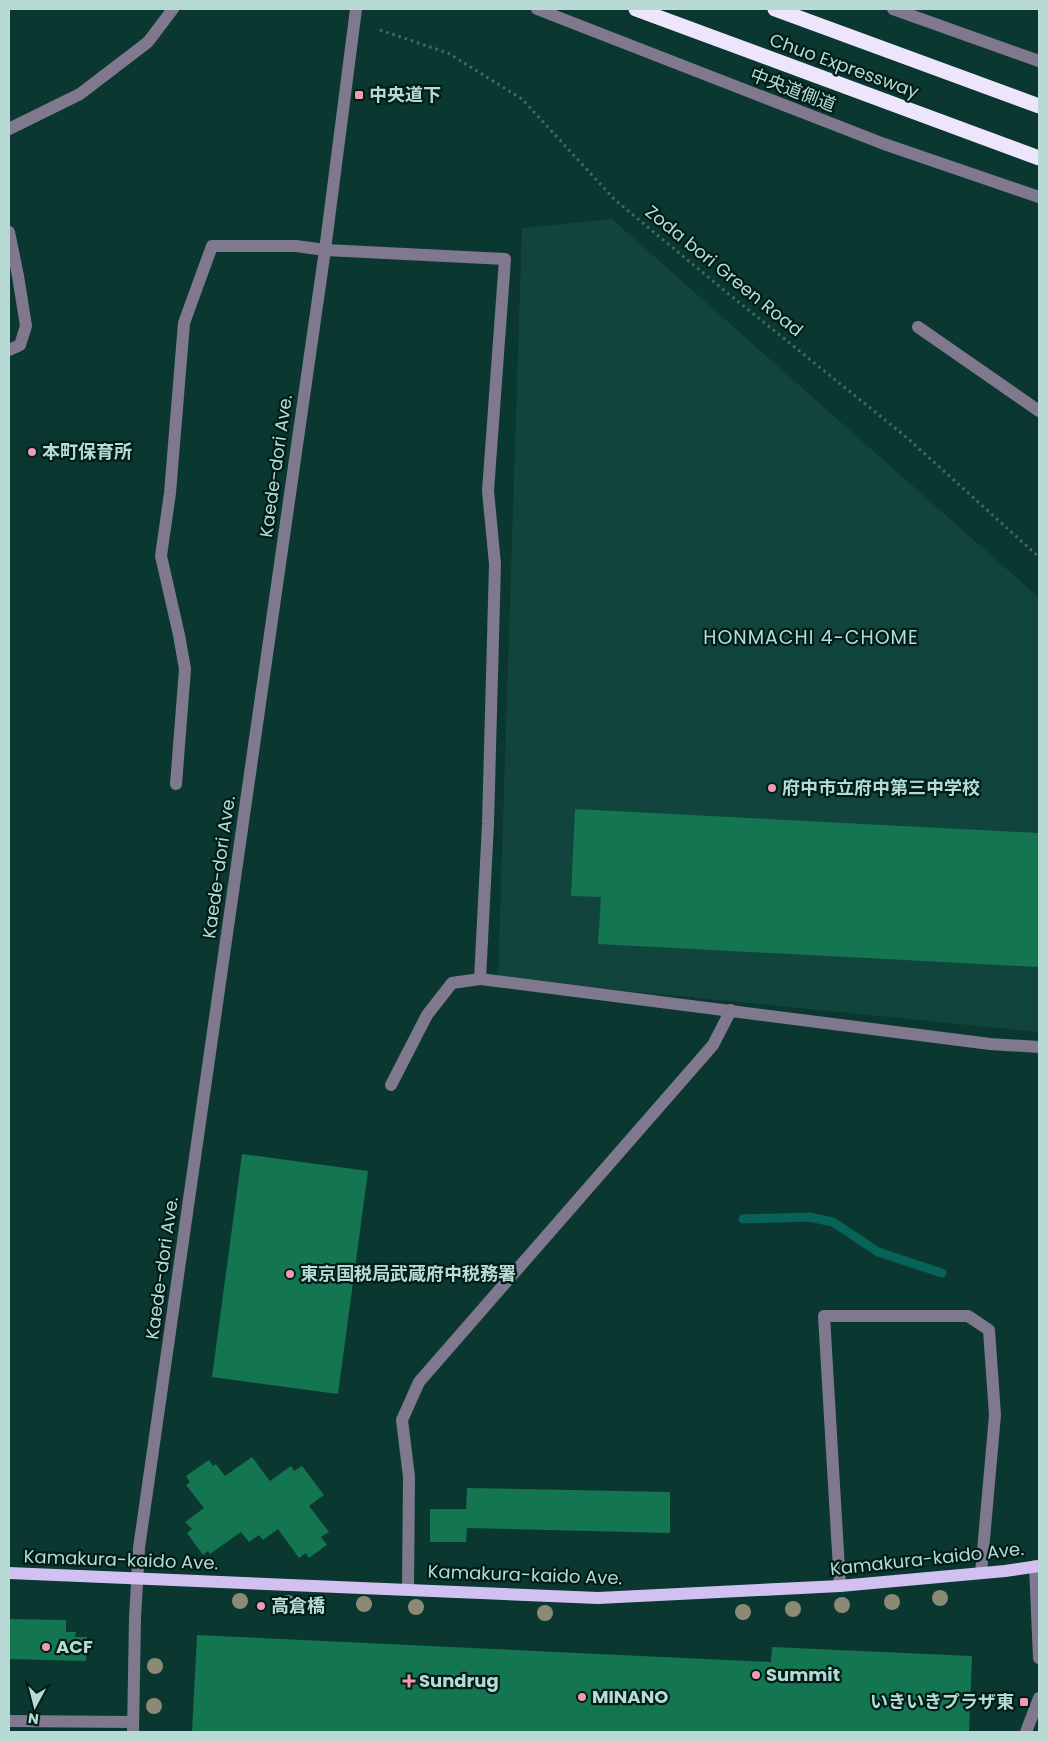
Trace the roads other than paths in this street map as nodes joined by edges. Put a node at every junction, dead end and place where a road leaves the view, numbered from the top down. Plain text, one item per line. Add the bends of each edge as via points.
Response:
1 (173, 9) edge
2 (356, 9) edge
3 (537, 9) edge
4 (636, 9) edge
5 (775, 9) edge
6 (893, 9) edge
7 (1039, 61) edge
8 (1039, 106) edge
9 (9, 129) edge
10 (1039, 158) edge
11 (1039, 197) edge
12 (9, 232) edge
13 (325, 250) junction
14 (918, 327) dead end
15 (9, 350) edge
16 (1039, 411) edge
17 (176, 784) dead end
18 (480, 979) junction
19 (731, 1010) junction
20 (1039, 1047) edge
21 (391, 1085) dead end
22 (1037, 1566) edge
23 (9, 1573) edge
24 (981, 1573) junction
25 (138, 1578) junction
26 (840, 1586) junction
27 (408, 1590) junction
28 (1039, 1658) edge
29 (1039, 1698) edge
30 (9, 1721) edge
31 (133, 1727) edge
32 (1026, 1732) edge

1 - 9 street via 148,42 80,94
2 - 13 street, Kaede-dori Ave.
3 - 11 street, 中央道側道 via 884,144
4 - 10 highway, Chuo Expressway
5 - 8 highway, Chuo Expressway
6 - 7 street
12 - 15 street via 26,326 20,345
13 - 17 street via 296,246 212,246 184,323 170,492 161,556 185,669
13 - 18 street via 504,259 488,491 496,564
13 - 25 street, Kaede-dori Ave.
14 - 16 street
18 - 19 street
18 - 21 street via 452,983 427,1015
19 - 20 street via 990,1044
19 - 27 street via 713,1045 419,1382 402,1420 410,1476
22 - 24 main road, Kamakura-kaido Ave.
22 - 28 street
23 - 25 main road, Kamakura-kaido Ave.
24 - 26 main road, Kamakura-kaido Ave.
24 - 26 street via 995,1415 989,1330 968,1316 824,1316
25 - 27 main road, Kamakura-kaido Ave.
25 - 31 street, Kaede-dori Ave.
26 - 27 main road, Kamakura-kaido Ave. via 598,1598
29 - 32 street
30 - 31 street

